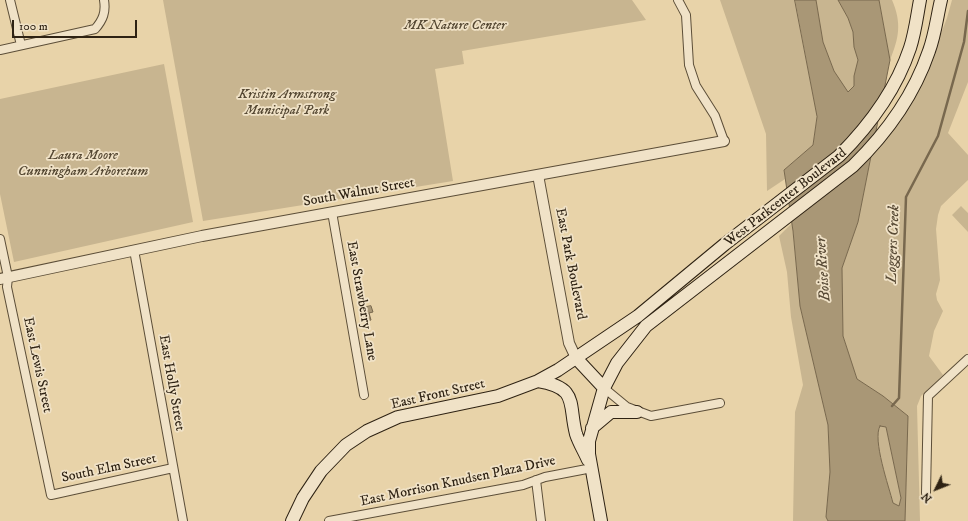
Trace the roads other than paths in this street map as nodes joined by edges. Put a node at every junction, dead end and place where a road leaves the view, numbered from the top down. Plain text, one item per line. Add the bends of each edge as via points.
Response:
1 (10, 0) edge
2 (104, 0) edge
3 (678, 0) edge
4 (920, 0) edge
5 (940, 0) edge
6 (21, 45) junction
7 (0, 50) edge
8 (724, 141) joint
9 (538, 175) junction
10 (332, 212) junction
11 (0, 240) edge
12 (134, 250) junction
13 (4, 278) edge
14 (576, 358) junction
15 (968, 359) edge
16 (538, 381) junction
17 (604, 388) junction
18 (364, 395) dead end
19 (720, 403) dead end
20 (637, 412) junction
21 (592, 428) junction
22 (173, 468) junction
23 (592, 468) junction
24 (536, 480) junction
25 (926, 493) dead end
26 (50, 495) joint
27 (183, 521) edge
28 (292, 521) edge
29 (330, 521) edge
30 (542, 521) edge
31 (601, 521) edge

1 - 6 street
2 - 6 street via 105,14 95,30
3 - 8 street via 686,15 689,65 696,86 715,116
4 - 14 main road, West Parkcenter Boulevard via 909,50 890,93 855,140 839,156 753,221 638,316
5 - 17 main road, West Parkcenter Boulevard via 929,52 909,96 872,148 853,166 646,326 617,363
6 - 7 street
8 - 9 street, South Walnut Street
9 - 10 street, South Walnut Street
9 - 14 street, East Park Boulevard via 569,343
10 - 12 street, South Walnut Street
10 - 18 street, East Strawberry Lane
11 - 13 street, East Lewis Street
12 - 13 street, South Walnut Street
12 - 22 street, East Holly Street
13 - 26 street, East Lewis Street
14 - 16 main road, West Parkcenter Boulevard
14 - 17 main road
15 - 25 street via 928,396
16 - 23 main road via 552,383 564,390 571,400 576,435
16 - 28 main road, East Front Street via 498,396 398,417 367,431 346,445 321,471 303,498
17 - 20 street
17 - 21 main road
19 - 20 street via 650,416
20 - 21 main road via 612,412
21 - 23 main road via 589,454
22 - 26 street, South Elm Street
22 - 27 street, East Holly Street
23 - 24 street, East Morrison Knudsen Plaza Drive
23 - 31 main road
24 - 29 street, East Morrison Knudsen Plaza Drive
24 - 30 street

